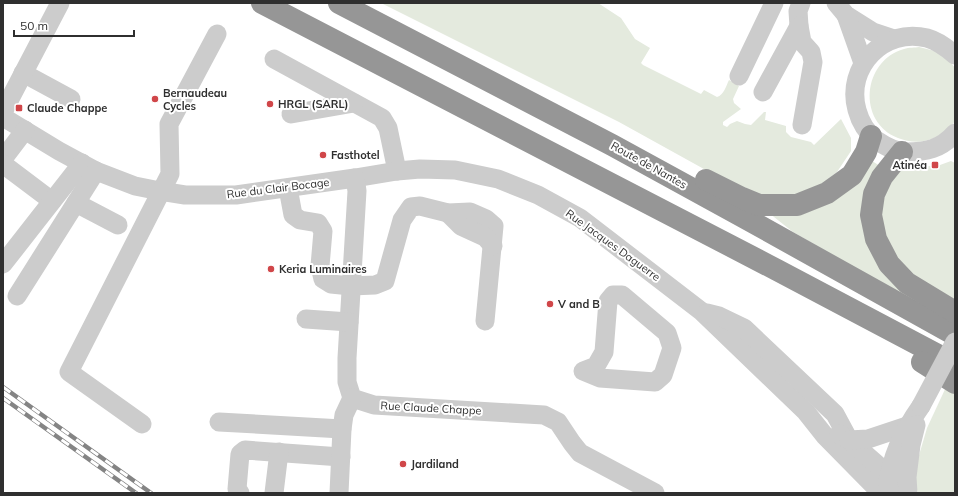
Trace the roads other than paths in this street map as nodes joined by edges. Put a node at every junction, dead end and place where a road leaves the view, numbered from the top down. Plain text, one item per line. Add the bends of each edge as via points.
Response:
1 (60, 3) edge
2 (262, 3) edge
3 (339, 3) edge
4 (774, 3) edge
5 (801, 3) edge
6 (841, 9) edge
7 (799, 26) junction
8 (217, 34) dead end
9 (894, 39) junction
10 (955, 55) edge
11 (274, 59) dead end
12 (863, 63) junction
13 (23, 73) junction
14 (739, 76) dead end
15 (763, 92) dead end
16 (71, 99) dead end
17 (354, 103) junction
18 (3, 112) edge
19 (291, 114) dead end
20 (3, 117) edge
21 (802, 125) dead end
22 (25, 130) junction
23 (955, 133) edge
24 (871, 136) junction
25 (946, 149) edge
26 (902, 152) junction
27 (634, 157) junction
28 (3, 159) edge
29 (3, 164) edge
30 (89, 167) junction
31 (397, 171) junction
32 (355, 178) junction
33 (288, 188) junction
34 (160, 191) junction
35 (52, 201) junction
36 (76, 203) junction
37 (118, 225) dead end
38 (3, 264) edge
39 (351, 286) junction
40 (17, 296) dead end
41 (701, 311) junction
42 (955, 312) edge
43 (306, 320) dead end
44 (485, 321) dead end
45 (349, 322) junction
46 (955, 335) edge
47 (907, 339) junction
48 (955, 342) edge
49 (955, 364) edge
50 (583, 371) joint
51 (955, 383) edge
52 (352, 398) junction
53 (921, 406) junction
54 (806, 412) junction
55 (219, 422) dead end
56 (142, 424) dead end
57 (907, 426) junction
58 (342, 429) junction
59 (849, 440) junction
60 (279, 452) junction
61 (341, 458) junction
62 (889, 484) edge
63 (240, 493) edge
64 (274, 493) edge
65 (339, 493) edge
66 (655, 493) edge
67 (881, 493) edge
68 (899, 493) edge
69 (908, 493) edge

1 - 13 street
2 - 47 highway
3 - 27 highway, Route de Nantes
4 - 14 street
5 - 7 street via 798,11
6 - 9 street via 872,32
6 - 12 street
7 - 15 street
7 - 21 street via 802,42 811,52 813,62
8 - 34 street via 169,124 170,174
9 - 10 street via 910,36 927,38
9 - 12 street via 877,48
11 - 17 street
12 - 24 street via 855,81 854,101 859,120
13 - 16 street
13 - 18 street
17 - 19 street
17 - 31 street via 382,118 388,128
20 - 22 street, Rue du Clair Bocage
22 - 28 street
22 - 30 street, Rue du Clair Bocage
23 - 25 street
24 - 26 street via 885,146
24 - 27 highway via 866,152 852,175 827,194 798,205 759,205 666,158
25 - 26 street
26 - 42 highway via 882,178 874,194 871,215 876,239 889,264 907,283
27 - 46 highway, Route de Nantes
29 - 35 street
30 - 34 street, Rue du Clair Bocage via 135,186
30 - 35 street
30 - 36 street
31 - 32 street, Rue Jacques Daguerre
31 - 41 street, Rue Jacques Daguerre via 455,170 498,179 538,195 580,218
32 - 33 street, Rue du Clair Bocage
32 - 39 street
33 - 34 street, Rue du Clair Bocage via 236,195 185,195
33 - 39 street via 293,215 300,220 318,223 323,231 320,266 323,279 331,284
34 - 56 street via 69,372
35 - 38 street
36 - 37 street
36 - 40 street
39 - 44 street via 375,285 385,281 402,220 411,207 420,206 448,213 461,226 485,237 493,246
39 - 45 street
41 - 54 street, Rue Jacques Daguerre
41 - 59 street via 744,328 835,414
43 - 45 street
45 - 52 street via 347,382
47 - 49 highway
47 - 51 highway via 920,360
48 - 53 street, bridge
50 - 50 street via 600,378 655,382 663,375 672,348 667,333 622,295 613,295 608,301 604,352 596,366
52 - 58 street via 344,415
52 - 66 street, Rue Claude Chappe via 374,405 544,415 558,422 580,453
53 - 57 street
53 - 69 street via 911,445
54 - 59 street, Rue Jacques Daguerre
54 - 67 street, Rue Jacques Daguerre via 825,436
55 - 58 street
57 - 59 street via 868,439
57 - 62 street via 896,450
58 - 61 street
59 - 62 street, Rue Jacques Daguerre
60 - 61 street
60 - 63 street via 245,450 240,454 237,489
60 - 64 street
61 - 65 street
62 - 68 street, Rue Jacques Daguerre via 898,484

